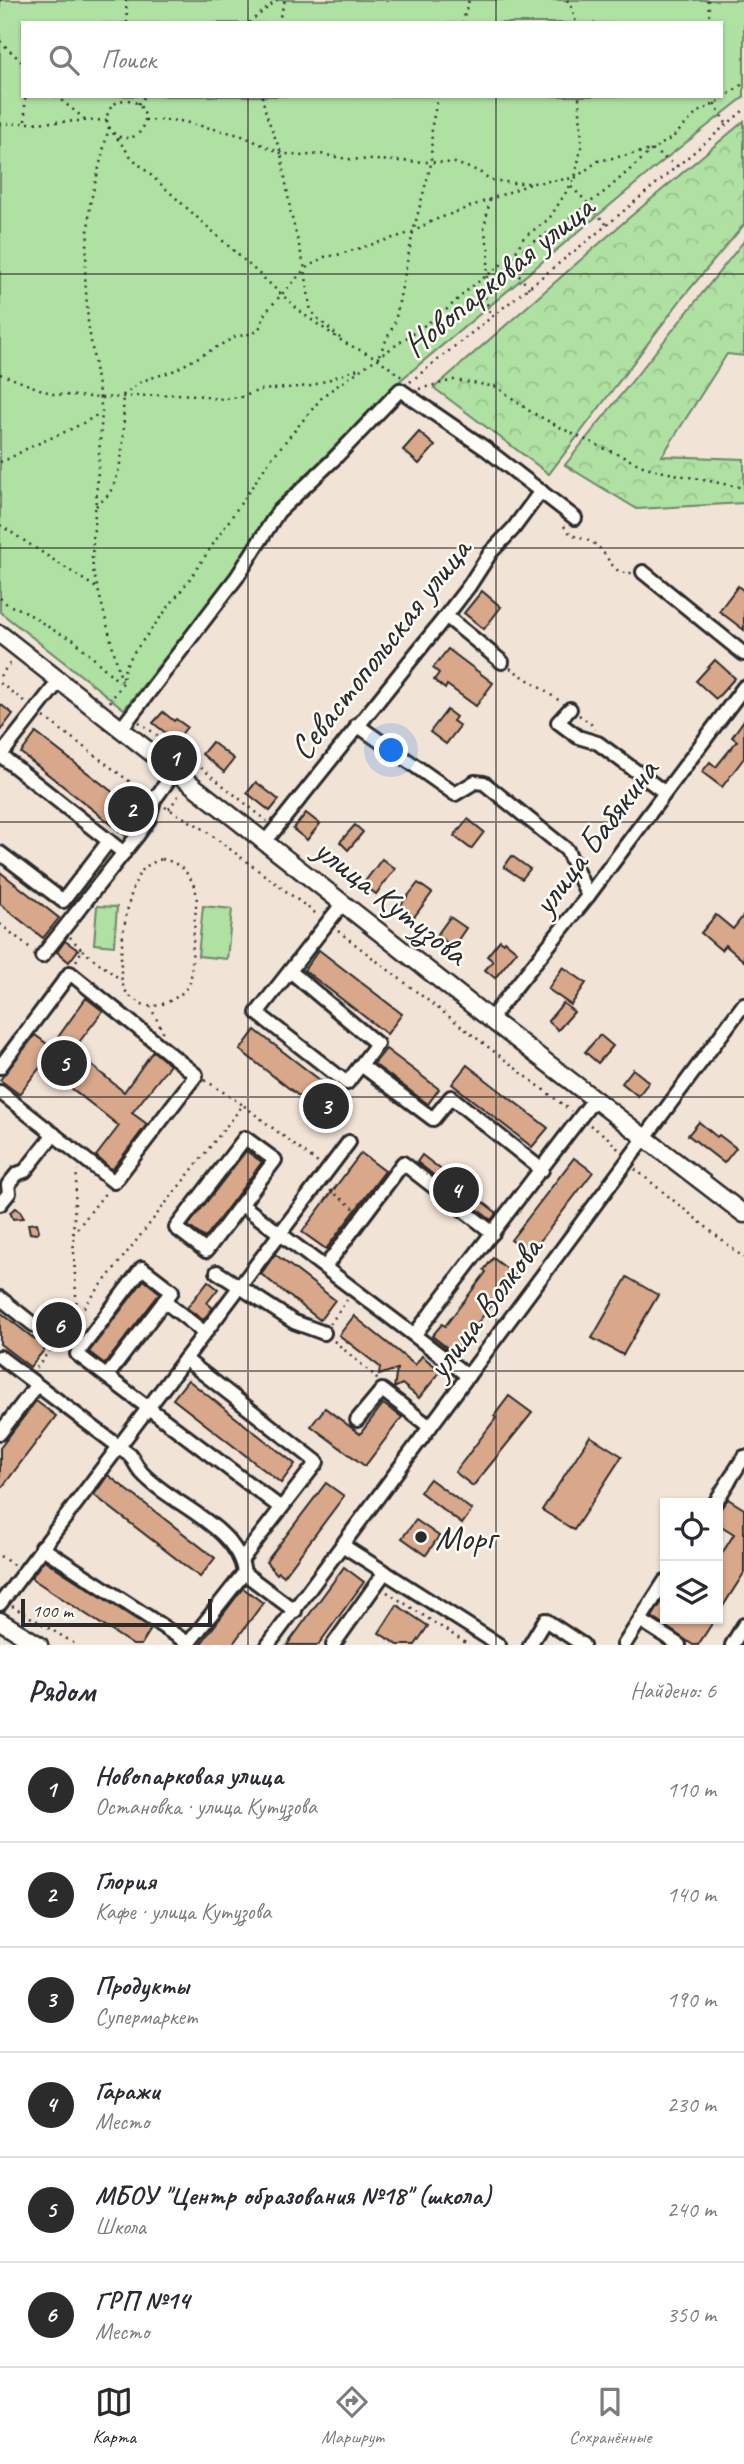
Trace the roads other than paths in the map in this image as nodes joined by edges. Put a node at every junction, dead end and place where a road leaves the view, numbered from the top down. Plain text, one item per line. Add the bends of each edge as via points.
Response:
1 (541, 491) junction
2 (575, 518) dead end
3 (643, 572) road end
4 (446, 616) junction
5 (0, 634) edge
6 (744, 654) edge
7 (502, 662) road end
8 (59, 681) junction
9 (744, 687) edge
10 (570, 709) road end
11 (357, 725) junction
12 (120, 730) junction
13 (0, 755) edge
14 (175, 771) junction
15 (664, 792) junction
16 (109, 841) junction
17 (265, 842) junction
18 (0, 853) edge
19 (124, 853) junction
20 (588, 896) junction
21 (343, 903) junction
22 (42, 956) dead end
23 (290, 971) junction
24 (744, 1004) edge
25 (490, 1019) junction
26 (361, 1065) junction
27 (0, 1067) edge
28 (0, 1092) edge
29 (595, 1098) junction
30 (54, 1134) junction
31 (644, 1137) junction
32 (349, 1142) dead end
33 (542, 1170) junction
34 (0, 1204) edge
35 (242, 1205) junction
36 (744, 1214) edge
37 (493, 1233) junction
38 (280, 1234) junction
39 (325, 1267) junction
40 (217, 1272) dead end
41 (239, 1287) junction
42 (0, 1298) edge
43 (164, 1301) junction
44 (34, 1325) road end
45 (205, 1333) junction
46 (324, 1333) road end
47 (415, 1335) junction
48 (0, 1357) edge
49 (185, 1359) junction
50 (107, 1376) junction
51 (468, 1376) junction
52 (36, 1386) junction
53 (148, 1407) junction
54 (357, 1420) dead end
55 (429, 1427) junction
56 (0, 1433) edge
57 (118, 1446) junction
58 (744, 1457) edge
59 (718, 1498) edge
60 (281, 1508) junction
61 (342, 1545) junction
62 (41, 1547) junction
63 (242, 1559) junction
64 (385, 1572) junction
65 (244, 1573) junction
66 (660, 1589) edge
67 (1, 1602) edge
68 (295, 1611) junction
69 (640, 1620) junction
70 (0, 1621) edge
71 (744, 1625) edge
72 (188, 1644) edge
73 (38, 1645) edge
74 (268, 1645) edge
75 (333, 1645) edge
76 (499, 1645) edge
77 (530, 1645) edge
78 (583, 1645) edge
79 (624, 1645) edge
80 (679, 1645) edge
81 (732, 1645) edge

1 - 2 street
1 - 4 street, Севастопольская улица
1 - 12 street, Новопарковая улица via 404,388 278,512 237,577
3 - 6 street
4 - 7 street
4 - 11 street, Севастопольская улица
5 - 8 main road, улица Кутузова
8 - 12 main road, улица Кутузова
8 - 13 street
9 - 15 street, улица Бабякина
10 - 15 street via 558,722 578,737 598,743
11 - 17 street, Севастопольская улица
11 - 20 street via 455,793 484,782 567,850
12 - 14 main road, улица Кутузова
13 - 16 street
14 - 17 main road, улица Кутузова
14 - 19 street
15 - 20 street, улица Бабякина
16 - 18 street via 63,901
16 - 19 street
17 - 21 main road, улица Кутузова
19 - 22 street
20 - 25 street, улица Бабякина
21 - 23 street
21 - 25 main road, улица Кутузова
23 - 26 street via 377,1044
23 - 26 street via 257,1013 347,1083
24 - 31 street, улица Волкова
25 - 29 main road, улица Кутузова
26 - 33 street via 433,1119 451,1097
27 - 30 street via 71,974 196,1075 114,1182
28 - 30 street
29 - 31 main road, улица Кутузова
29 - 33 street
30 - 34 street via 8,1185 9,1193
31 - 36 main road, улица Кутузова
31 - 51 street, улица Волкова
32 - 38 street
33 - 37 street
35 - 35 street via 275,1160 245,1138 176,1228 206,1251
35 - 38 street
37 - 39 street via 402,1163
37 - 47 street
38 - 39 street
38 - 41 street
39 - 47 street
40 - 41 street
41 - 45 street
41 - 46 street via 294,1322
42 - 44 street
43 - 45 street
43 - 50 street
43 - 50 street via 172,1291 142,1268 77,1353
45 - 49 street
47 - 51 street
48 - 52 street
49 - 53 street
49 - 60 street via 317,1462
50 - 53 street
51 - 55 street, улица Волкова
52 - 56 street
52 - 57 street
53 - 57 street
53 - 60 street
54 - 55 street via 382,1390
55 - 61 street, улица Волкова
57 - 62 street
57 - 63 street via 141,1472 231,1542
58 - 59 street
60 - 63 street
61 - 64 street
61 - 68 street, улица Волкова
62 - 67 street
62 - 72 street
63 - 65 street
64 - 75 street
64 - 76 street
65 - 68 street
65 - 72 street
66 - 69 street
68 - 74 street, улица Волкова
69 - 79 street
69 - 80 street
70 - 73 main road
71 - 81 street
77 - 78 street via 545,1620

